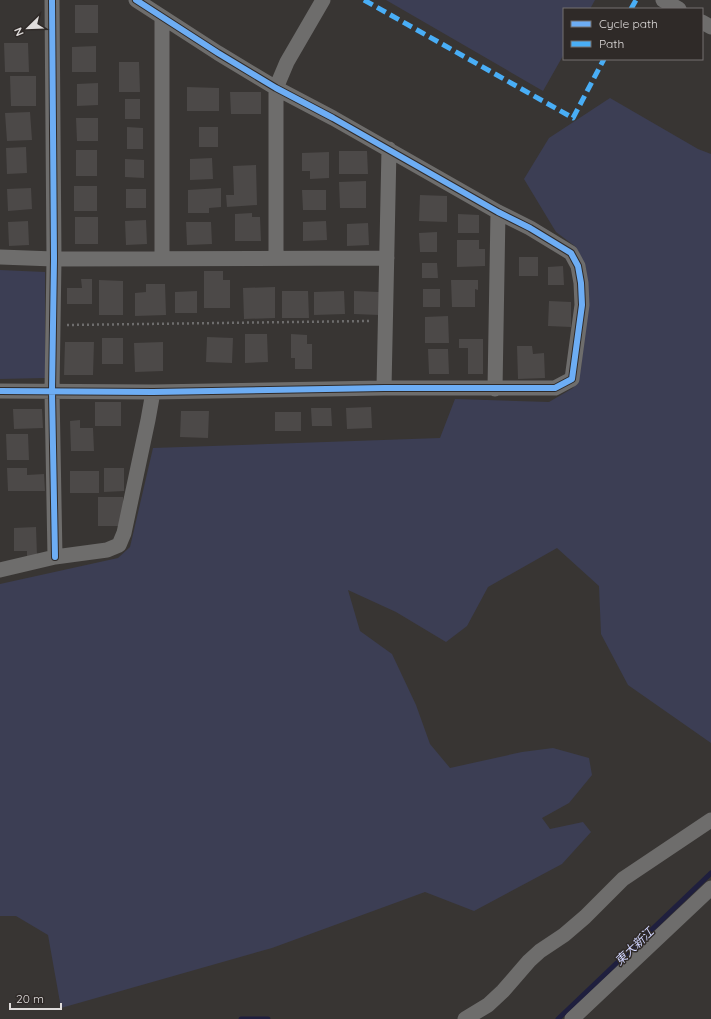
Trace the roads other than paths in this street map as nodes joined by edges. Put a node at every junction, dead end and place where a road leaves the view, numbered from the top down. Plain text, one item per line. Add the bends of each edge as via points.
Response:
1 (52, 0) edge
2 (136, 0) edge
3 (323, 0) edge
4 (663, 0) edge
5 (677, 8) edge
6 (162, 17) junction
7 (276, 88) junction
8 (389, 149) junction
9 (498, 212) junction
10 (0, 257) edge
11 (162, 258) junction
12 (276, 258) junction
13 (387, 258) junction
14 (54, 259) junction
15 (384, 388) junction
16 (494, 389) junction
17 (0, 391) edge
18 (52, 392) junction
19 (153, 392) junction
20 (55, 557) junction
21 (0, 570) edge
22 (711, 820) edge
23 (711, 888) edge
24 (466, 1019) edge
25 (572, 1019) edge

1 - 14 street
2 - 6 street
3 - 7 street via 287,62
4 - 5 street
6 - 7 street
6 - 11 street
7 - 8 street
7 - 12 street
8 - 9 street
8 - 13 street
9 - 16 street
9 - 16 street via 571,253 578,266 582,305 572,379 555,388
10 - 14 street
11 - 12 street
11 - 14 street
12 - 13 street
13 - 15 street
14 - 18 street
15 - 16 street
15 - 19 street
17 - 18 street
18 - 19 street
18 - 20 street
19 - 20 street via 124,533 119,545 107,550
20 - 21 street
22 - 24 street via 623,879 580,922 529,961 488,1005
23 - 25 street

